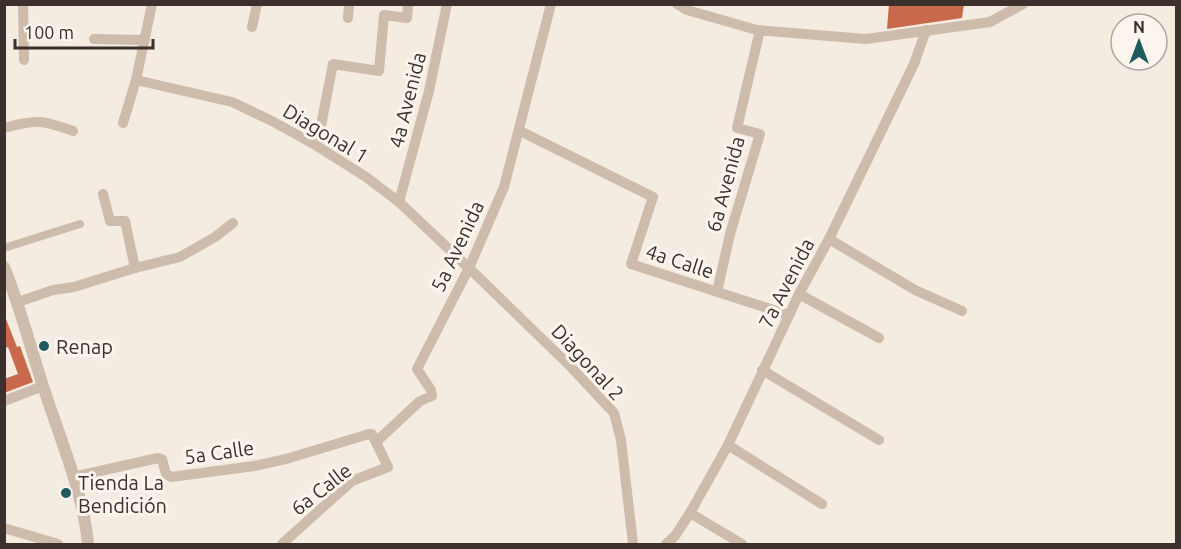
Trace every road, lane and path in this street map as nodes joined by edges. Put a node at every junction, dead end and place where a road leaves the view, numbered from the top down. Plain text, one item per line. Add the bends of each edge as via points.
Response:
1 (23, 4) edge
2 (152, 4) edge
3 (257, 4) edge
4 (349, 4) edge
5 (408, 4) edge
6 (447, 4) edge
7 (551, 4) edge
8 (677, 4) edge
9 (1023, 4) edge
10 (348, 18) dead end
11 (252, 27) dead end
12 (760, 30) junction
13 (926, 30) junction
14 (94, 39) dead end
15 (145, 40) junction
16 (24, 60) dead end
17 (136, 80) junction
18 (123, 123) dead end
19 (4, 128) edge
20 (74, 131) dead end
21 (520, 131) junction
22 (317, 146) junction
23 (103, 194) dead end
24 (399, 202) junction
25 (233, 223) dead end
26 (81, 224) dead end
27 (829, 239) junction
28 (4, 248) edge
29 (4, 267) edge
30 (135, 268) junction
31 (469, 268) junction
32 (717, 292) junction
33 (799, 294) junction
34 (18, 302) junction
35 (962, 311) dead end
36 (789, 315) junction
37 (879, 338) dead end
38 (762, 370) junction
39 (43, 386) junction
40 (4, 401) edge
41 (879, 440) dead end
42 (376, 442) junction
43 (728, 445) junction
44 (74, 477) junction
45 (822, 504) dead end
46 (690, 513) junction
47 (4, 528) edge
48 (58, 544) edge
49 (88, 544) edge
50 (282, 544) edge
51 (633, 544) edge
52 (666, 544) edge
53 (742, 544) edge

1 - 16 street
2 - 15 street
3 - 11 street
4 - 10 street
5 - 22 street via 407,18 384,15 379,70 333,64
6 - 24 street, 4a Avenida
7 - 21 street, 5a Avenida
8 - 12 street
9 - 13 street via 990,22
12 - 13 street via 866,39
12 - 32 street, 6a Avenida via 737,128 760,135
13 - 27 street, 7a Avenida via 914,64
14 - 15 street
15 - 17 street
17 - 18 street
17 - 22 street, Diagonal 1 via 232,102
19 - 20 street via 27,121 47,122
21 - 31 street, 5a Avenida via 504,187
21 - 32 street, 4a Calle via 653,197 631,264
22 - 24 street, Diagonal 1
23 - 30 street via 110,221 125,221
24 - 31 street, Diagonal 1
25 - 30 street via 188,253
26 - 28 street
27 - 33 street, 7a Avenida
27 - 35 street via 915,290
29 - 34 street
30 - 34 street
31 - 42 street, 5a Avenida via 417,369 432,396 420,401
31 - 51 street, Diagonal 2 via 614,413 621,440
32 - 36 street, 4a Calle
33 - 36 street, 7a Avenida
33 - 37 street
34 - 39 street
36 - 38 street, 7a Avenida
38 - 41 street
38 - 43 street, 7a Avenida
39 - 40 street
39 - 44 street
42 - 44 street, 5a Calle via 369,434 254,466 171,477 158,458
42 - 50 street, 6a Calle via 387,468 352,482
43 - 45 street
43 - 46 street, 7a Avenida
44 - 49 street
46 - 52 street, 7a Avenida
46 - 53 street
47 - 48 street

